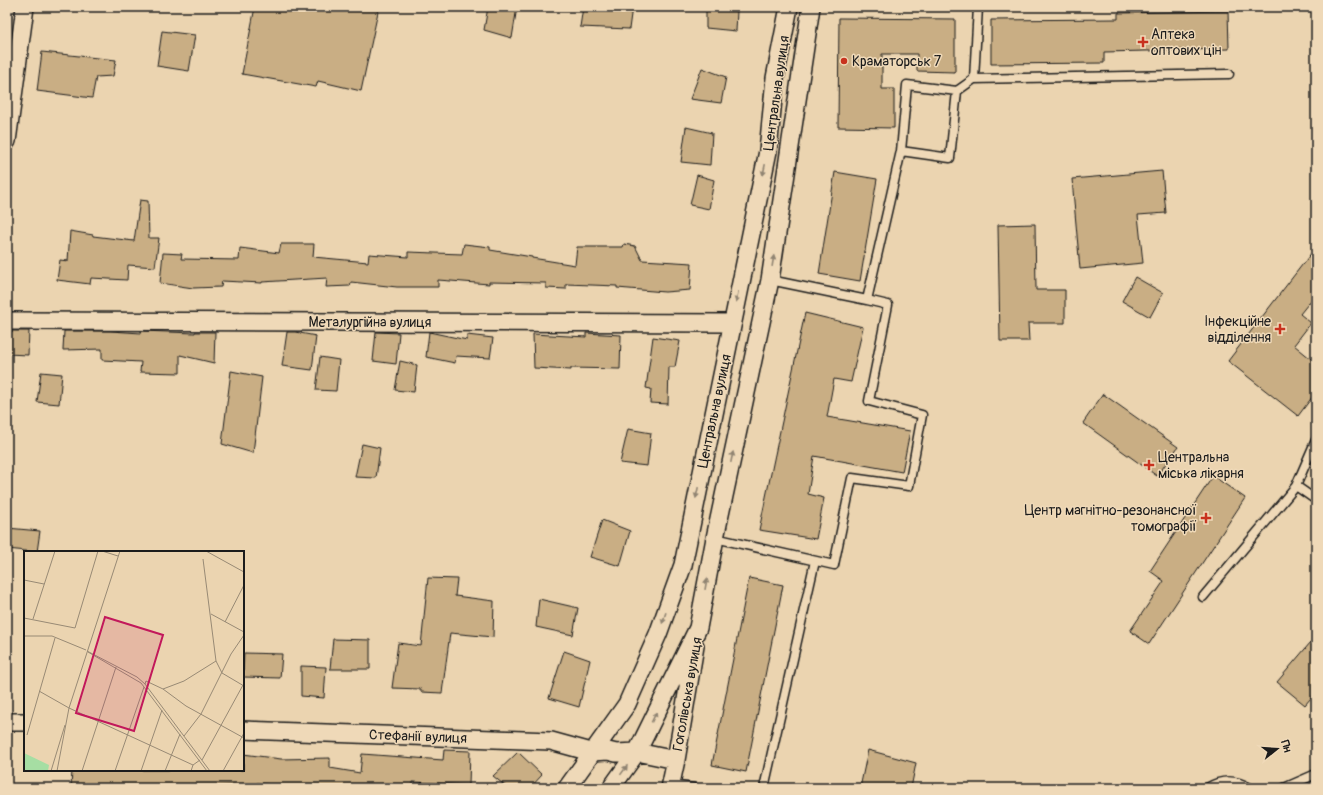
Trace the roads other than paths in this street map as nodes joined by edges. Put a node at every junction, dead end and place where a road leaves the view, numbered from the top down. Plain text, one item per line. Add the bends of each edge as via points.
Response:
1 (25, 7) edge
2 (789, 7) edge
3 (811, 7) edge
4 (978, 7) edge
5 (1229, 74) dead end
6 (974, 79) junction
7 (957, 91) junction
8 (7, 142) edge
9 (901, 151) junction
10 (770, 280) junction
11 (867, 300) junction
12 (7, 321) edge
13 (732, 323) junction
14 (1316, 440) edge
15 (1296, 486) junction
16 (1316, 500) edge
17 (714, 538) junction
18 (815, 561) junction
19 (1203, 597) dead end
20 (698, 628) junction
21 (7, 722) edge
22 (24, 722) edge
23 (244, 730) edge
24 (591, 752) junction
25 (637, 752) junction
26 (676, 760) junction
27 (1316, 774) edge
28 (671, 786) edge
29 (567, 788) edge
30 (610, 788) edge
31 (694, 788) edge
32 (764, 788) edge
33 (1207, 788) edge
34 (1250, 788) edge
35 (1284, 788) edge

1 - 8 street
2 -> 13 street, Центральна вулиця via 775,78 768,151
10 -> 3 street, Центральна вулиця
4 - 6 lane
5 - 6 lane
6 - 7 lane
7 - 9 lane via 907,86
7 - 9 lane via 950,158
9 - 11 lane
10 - 11 lane
17 -> 10 street, Центральна вулиця
11 - 18 lane via 888,305 869,401 922,415 909,486 852,478 834,565
12 - 13 street, Металургійна вулиця
13 -> 24 street, Центральна вулиця via 683,565 658,634 627,704
14 - 15 lane
15 - 16 lane
15 - 19 lane
17 - 18 lane
20 -> 17 street, Центральна вулиця
18 - 32 lane
25 -> 20 street, Центральна вулиця
20 - 26 street, Гоголівська вулиця
21 - 22 street
23 - 24 street, Стефанії вулиця via 551,741
24 - 25 street, Стефанії вулиця
24 - 29 street, Центральна вулиця
25 - 26 street, Гоголівська вулиця
30 -> 25 street, Центральна вулиця
26 - 28 street, Гоголівська вулиця
27 - 35 lane
28 - 31 lane
33 - 34 lane via 1229,780

